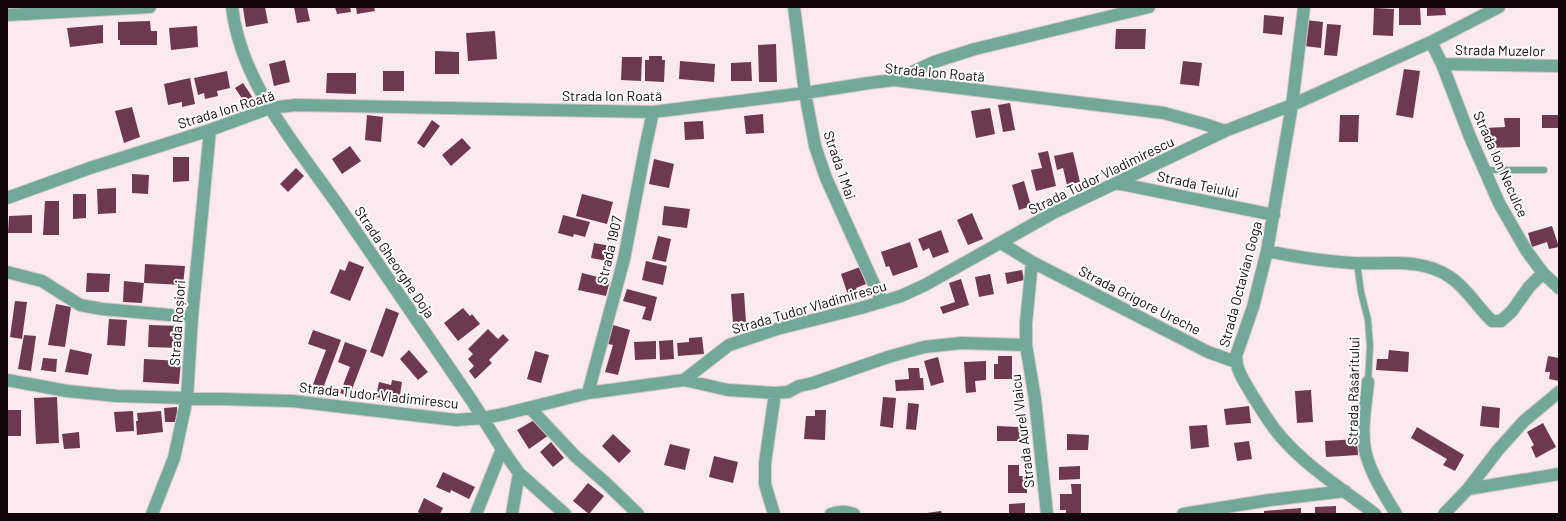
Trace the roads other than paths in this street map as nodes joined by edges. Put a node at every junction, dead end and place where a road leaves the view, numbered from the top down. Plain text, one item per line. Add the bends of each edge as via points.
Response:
1 (150, 7) edge
2 (232, 7) edge
3 (794, 7) edge
4 (1149, 7) edge
5 (1304, 7) edge
6 (1499, 7) edge
7 (7, 14) edge
8 (1430, 42) junction
9 (1442, 64) junction
10 (1559, 66) edge
11 (894, 80) junction
12 (805, 93) junction
13 (1292, 105) junction
14 (270, 108) junction
15 (653, 112) junction
16 (210, 130) junction
17 (1225, 131) junction
18 (1484, 170) junction
19 (1544, 170) dead end
20 (1116, 183) junction
21 (7, 198) edge
22 (1274, 215) junction
23 (1001, 243) junction
24 (1268, 251) junction
25 (1032, 262) junction
26 (1357, 263) junction
27 (7, 272) edge
28 (1543, 274) junction
29 (1559, 288) edge
30 (882, 302) junction
31 (192, 317) junction
32 (1026, 346) junction
33 (1236, 362) junction
34 (7, 380) edge
35 (684, 380) junction
36 (1368, 382) joint
37 (1559, 392) edge
38 (588, 393) junction
39 (775, 393) junction
40 (187, 398) junction
41 (530, 408) junction
42 (483, 418) junction
43 (502, 449) junction
44 (519, 473) junction
45 (1559, 474) edge
46 (1468, 489) junction
47 (1345, 491) junction
48 (477, 511) edge
49 (152, 514) edge
50 (467, 514) edge
51 (512, 514) edge
52 (566, 514) edge
53 (638, 514) edge
54 (774, 514) edge
55 (831, 514) edge
56 (854, 514) edge
57 (1047, 514) edge
58 (1182, 514) edge
59 (1375, 514) edge
60 (1396, 514) edge
61 (1444, 514) edge

1 - 7 street
2 - 14 street, Strada Gheorghe Doja via 241,49
3 - 12 street, Strada 1 Mai
4 - 11 street via 975,49 934,62
5 - 13 street, Strada Octavian Goga
6 - 8 street, Strada Tudor Vladimirescu
8 - 9 street, Strada Muzelor
8 - 13 street, Strada Tudor Vladimirescu
9 - 10 street, Strada Muzelor
9 - 18 street, Strada Ion Neculce
11 - 12 street, Strada Ion Roată
11 - 17 street, Strada Ion Roată via 1164,113
12 - 15 street, Strada Ion Roată
12 - 30 street, Strada 1 Mai via 815,146 826,178
13 - 17 street, Strada Tudor Vladimirescu
13 - 22 street, Strada Octavian Goga
14 - 15 street, Strada Ion Roată via 296,105
14 - 16 street, Strada Ion Roată
14 - 42 street, Strada Gheorghe Doja
15 - 38 street, Strada 1907 via 624,259
16 - 21 street, Strada Ion Roată via 90,168
16 - 31 street, Strada Roșiori
17 - 20 street, Strada Tudor Vladimirescu
18 - 19 lane
18 - 28 street, Strada Ion Neculce via 1518,237
20 - 22 street, Strada Teiului
20 - 23 street, Strada Tudor Vladimirescu via 1055,212
22 - 24 street, Strada Octavian Goga
23 - 25 street, Strada Grigore Ureche
23 - 30 street, Strada Tudor Vladimirescu via 925,285
24 - 26 street via 1302,258
24 - 33 street, Strada Octavian Goga
25 - 32 street
25 - 33 street, Strada Grigore Ureche via 1208,352
26 - 28 street via 1416,264 1438,270 1466,290 1492,321 1501,321 1512,311 1529,287
26 - 36 lane, Strada Răsăritului via 1368,320
27 - 31 street via 42,281 80,305
28 - 29 street, Strada Ion Neculce
30 - 35 street, Strada Tudor Vladimirescu via 777,329 729,345
31 - 40 street, Strada Roșiori
32 - 39 street via 961,343 924,346 813,384 799,386 788,392
32 - 57 street, Strada Aurel Vlaicu via 1035,399
33 - 47 street, Strada Octavian Goga via 1242,378 1282,439 1310,465
34 - 40 street, Strada Tudor Vladimirescu via 67,391 117,396
35 - 38 street, Strada Tudor Vladimirescu
35 - 39 street via 728,390
36 - 60 street, Strada Răsăritului via 1365,450 1376,480
37 - 46 street via 1524,421
38 - 41 street, Strada Tudor Vladimirescu
39 - 54 street via 765,463 765,484
40 - 42 street, Strada Tudor Vladimirescu via 292,402 456,420
40 - 49 street, Strada Roșiori via 174,458
41 - 42 street, Strada Tudor Vladimirescu
41 - 53 street via 575,456
42 - 43 street, Strada Gheorghe Doja
43 - 44 street, Strada Gheorghe Doja
43 - 48 street
44 - 51 street
44 - 52 street, Strada Gheorghe Doja
45 - 46 street
46 - 61 street
47 - 58 street
47 - 59 street, Strada Octavian Goga
48 - 50 street
55 - 56 street

